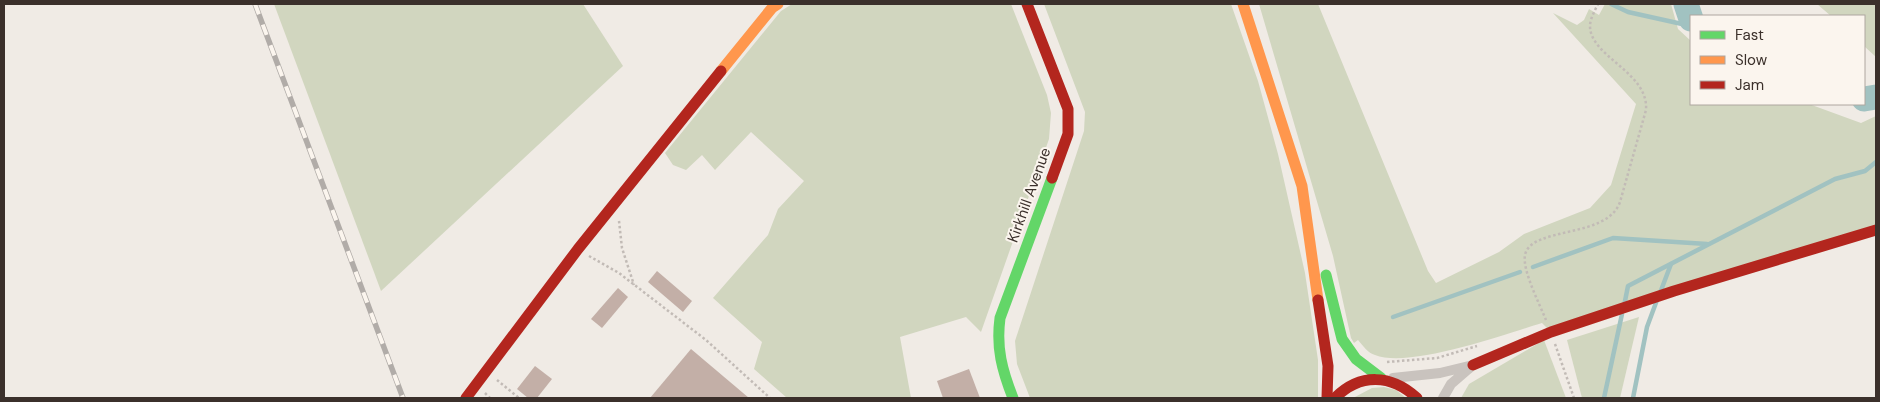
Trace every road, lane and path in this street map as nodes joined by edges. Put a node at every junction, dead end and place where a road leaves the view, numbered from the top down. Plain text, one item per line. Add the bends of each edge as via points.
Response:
1 (778, 4) edge
2 (1027, 4) edge
3 (1243, 4) edge
4 (1598, 4) edge
5 (619, 219) dead end
6 (1876, 230) edge
7 (1311, 239) junction
8 (578, 249) junction
9 (635, 287) junction
10 (1551, 332) junction
11 (1473, 365) junction
12 (487, 372) junction
13 (1383, 379) junction
14 (466, 398) edge
15 (519, 398) edge
16 (770, 398) edge
17 (1013, 398) edge
18 (1327, 398) edge
19 (1335, 398) edge
20 (1417, 398) edge
21 (1442, 398) edge
22 (1574, 398) edge

1 - 8 main road
2 - 17 main road, Kirkhill Avenue via 1068,109 1068,134 1000,318 996,344
3 - 7 main road via 1302,186
4 - 10 path via 1590,25 1594,38 1641,88 1647,99 1646,110 1614,214 1584,228 1537,240 1525,255 1529,277
5 - 9 path via 622,248
6 - 10 main road
7 - 13 main road via 1330,284 1342,339 1356,359
7 - 18 main road via 1328,366
8 - 9 path via 619,273
8 - 12 main road
9 - 16 path via 720,352
10 - 11 main road
10 - 22 path
11 - 13 street
11 - 21 street via 1451,384
12 - 14 main road
12 - 15 path
13 - 19 main road via 1356,382
13 - 20 main road via 1404,386

